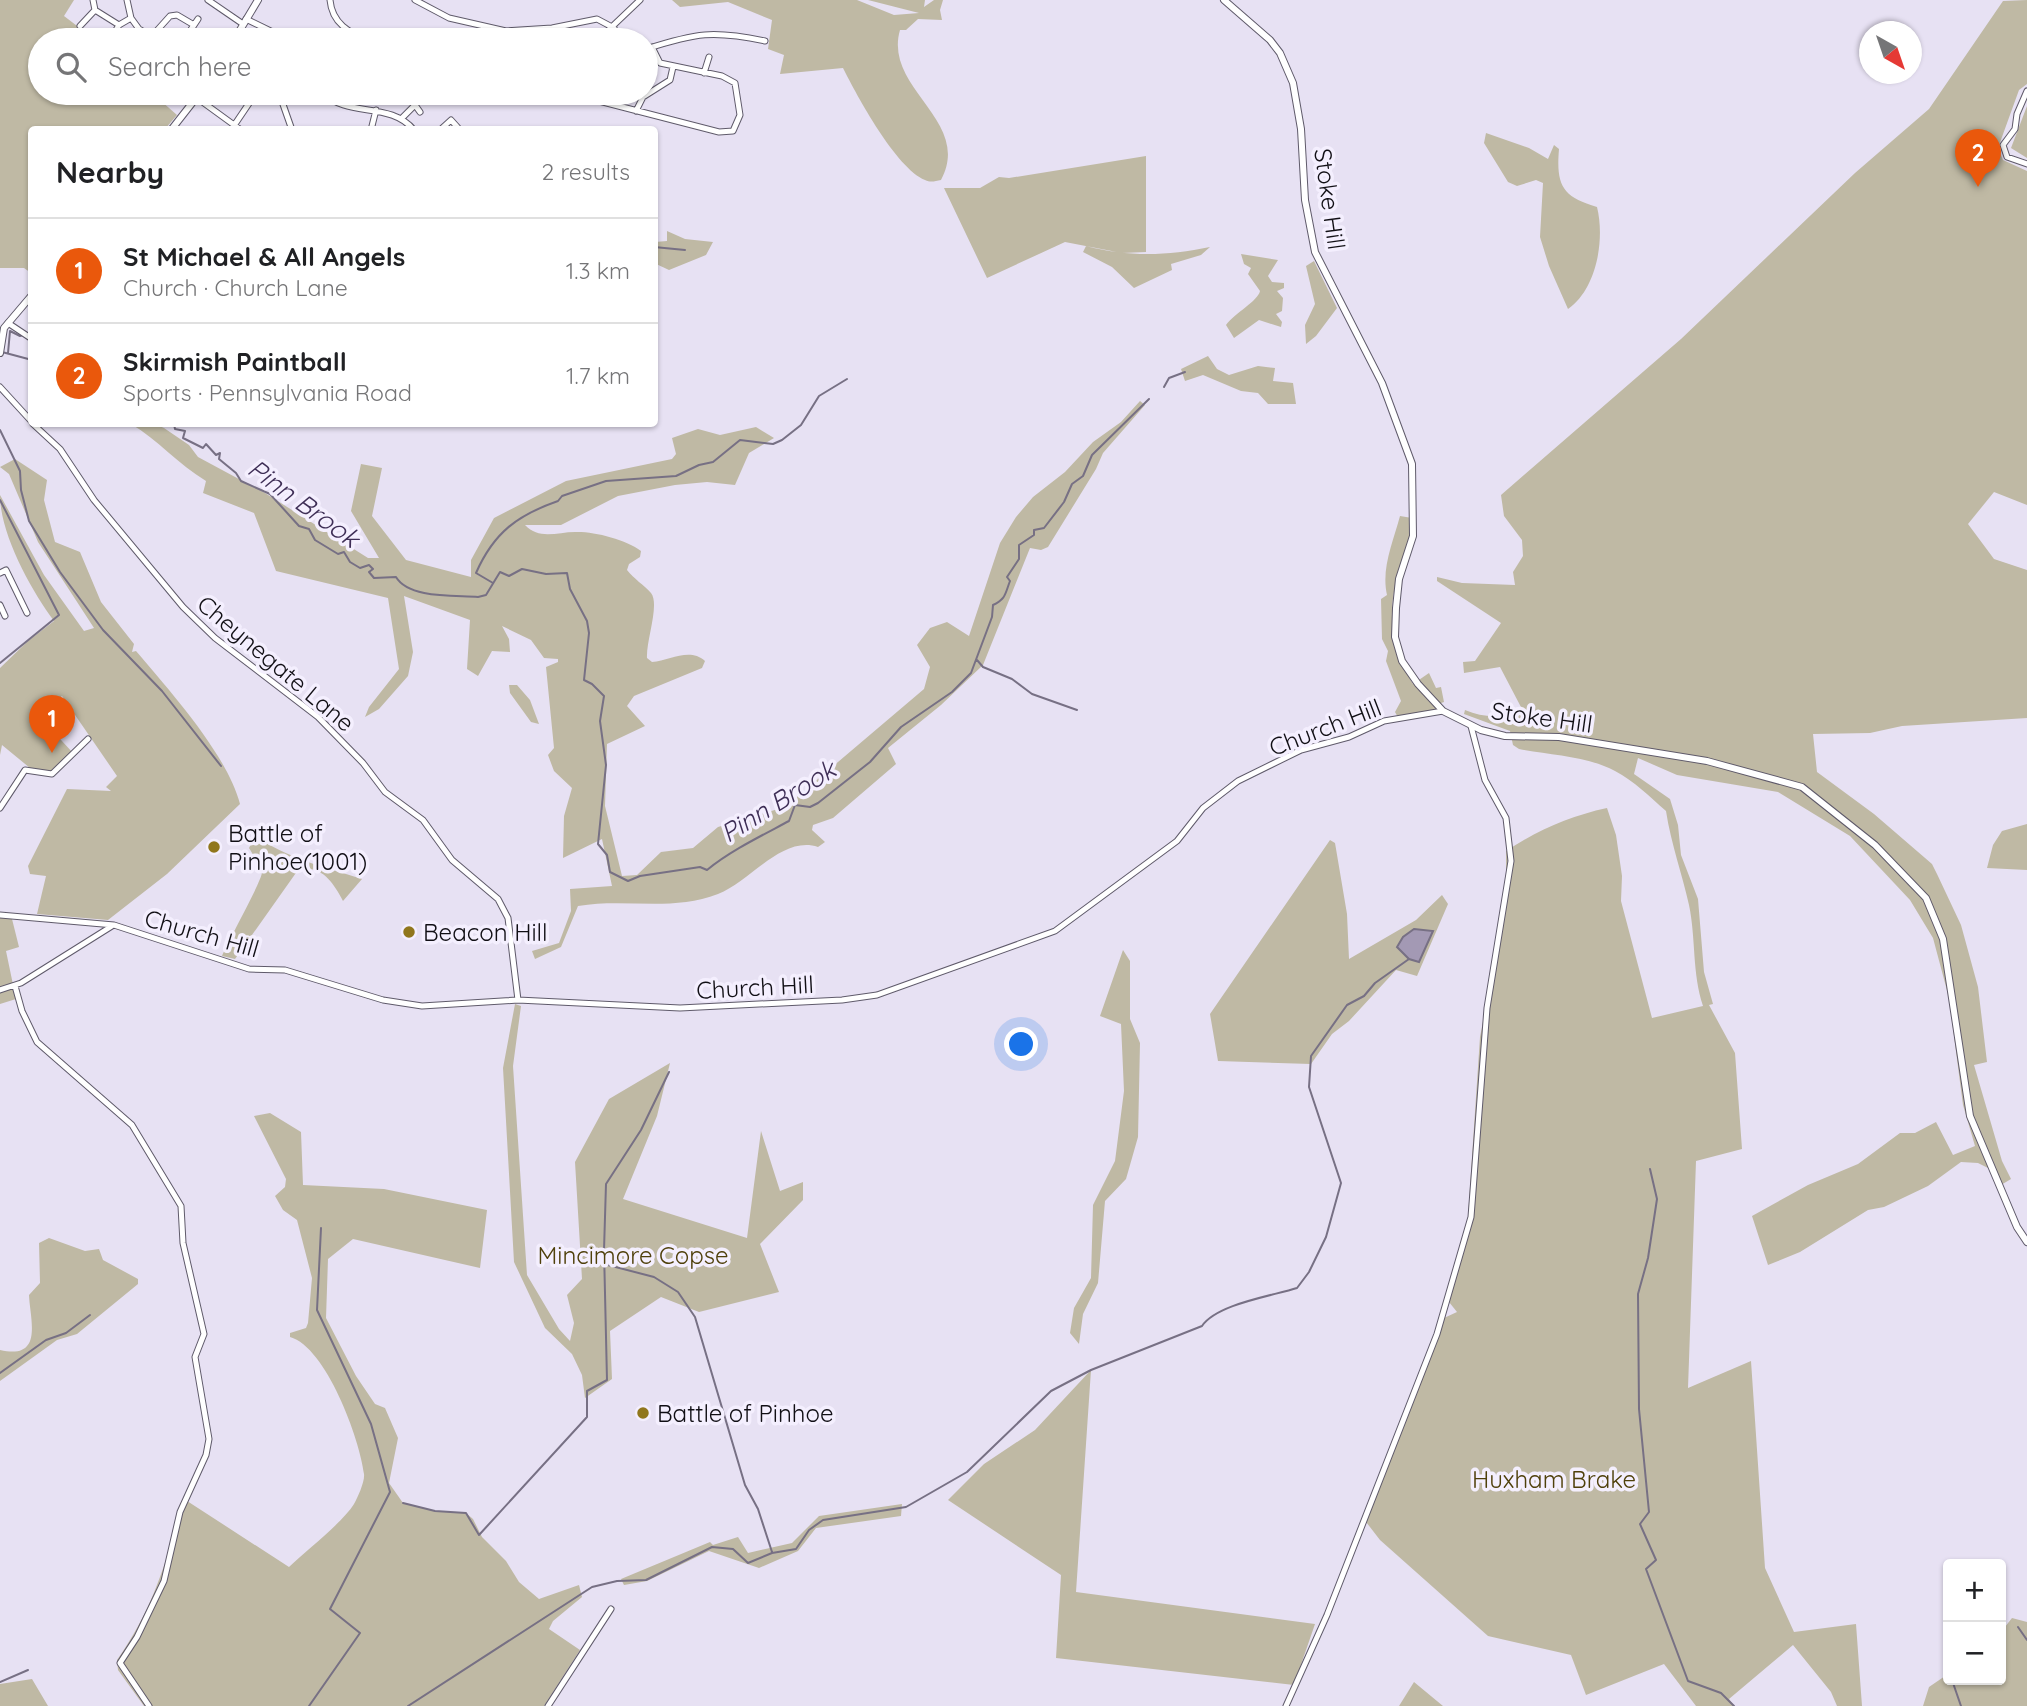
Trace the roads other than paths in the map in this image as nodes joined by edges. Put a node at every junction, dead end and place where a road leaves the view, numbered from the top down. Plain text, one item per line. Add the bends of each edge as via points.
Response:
1 (93, 0) edge
2 (127, 0) edge
3 (208, 0) edge
4 (258, 0) edge
5 (330, 0) edge
6 (415, 0) edge
7 (640, 0) edge
8 (1224, 0) edge
9 (95, 10) junction
10 (131, 18) junction
11 (245, 22) junction
12 (119, 25) junction
13 (80, 26) dead end
14 (117, 28) edge
15 (138, 28) edge
16 (161, 28) edge
17 (192, 28) edge
18 (241, 28) edge
19 (260, 28) edge
20 (345, 28) edge
21 (493, 28) edge
22 (540, 28) edge
23 (614, 28) joint
24 (765, 41) dead end
25 (658, 46) edge
26 (709, 57) dead end
27 (658, 62) edge
28 (673, 67) junction
29 (704, 73) junction
30 (658, 88) edge
31 (2027, 91) edge
32 (190, 105) edge
33 (209, 105) edge
34 (248, 105) edge
35 (283, 105) edge
36 (350, 105) edge
37 (412, 105) edge
38 (415, 105) edge
39 (613, 105) edge
40 (639, 105) edge
41 (376, 110) junction
42 (420, 111) dead end
43 (636, 111) junction
44 (457, 115) dead end
45 (402, 118) junction
46 (452, 120) junction
47 (174, 126) edge
48 (232, 126) edge
49 (234, 126) edge
50 (291, 126) edge
51 (371, 126) edge
52 (410, 126) edge
53 (445, 126) edge
54 (457, 126) edge
55 (2027, 164) edge
56 (28, 300) edge
57 (8, 323) junction
58 (27, 336) edge
59 (0, 352) edge
60 (0, 387) edge
61 (28, 418) edge
62 (36, 427) edge
63 (0, 573) edge
64 (0, 605) edge
65 (27, 613) dead end
66 (5, 616) dead end
67 (1443, 711) junction
68 (1470, 724) junction
69 (1481, 730) junction
70 (1476, 736) junction
71 (89, 739) dead end
72 (0, 808) edge
73 (0, 915) edge
74 (114, 925) junction
75 (15, 986) junction
76 (0, 990) edge
77 (518, 1000) junction
78 (2027, 1242) edge
79 (611, 1609) dead end
80 (149, 1706) edge
81 (548, 1706) edge
82 (1286, 1706) edge

1 - 9 street
2 - 10 street
3 - 11 street
4 - 11 street
5 - 20 street via 333,14
6 - 21 street via 450,18
7 - 23 street
8 - 67 street, Stoke Hill via 1270,40 1293,83 1315,252 1382,383 1407,444 1414,521 1399,579 1395,637 1402,661
9 - 12 street
9 - 13 street
10 - 12 street
10 - 15 street
11 - 18 street
11 - 19 street
12 - 14 street
16 - 17 street via 170,16 177,15 196,22
22 - 23 street via 597,19
24 - 25 street via 703,33
26 - 29 street
27 - 28 street
28 - 29 street
28 - 30 street via 670,80
29 - 43 street via 728,78 736,85 740,122 732,132
31 - 55 street via 2015,129 2003,145 2007,157
32 - 47 street
33 - 48 street
34 - 49 street
35 - 50 street
36 - 41 street
37 - 45 street
38 - 42 street
39 - 43 street
40 - 43 street
41 - 45 street
41 - 51 street
44 - 46 street
45 - 52 street
46 - 53 street
46 - 54 street
56 - 57 street
57 - 58 street
57 - 59 street
60 - 61 street, Cheynegate Lane
62 - 77 street, Cheynegate Lane via 61,449 94,500 183,607 226,647 318,717 385,792 424,820 452,860 498,899 509,918
63 - 65 street via 6,570
64 - 66 street
67 - 68 street, Stoke Hill
67 - 77 street, Church Hill via 1384,721 1284,757 1219,795 1177,841 1055,931 877,995 680,1008
68 - 69 street, Stoke Hill
68 - 70 street
69 - 70 street
69 - 78 street, Stoke Hill via 1505,736 1559,737 1707,761 1802,787 1875,845 1926,898 1944,939 1970,1116
70 - 82 street via 1485,780 1506,818 1511,861 1487,1008 1471,1217 1437,1334 1327,1615
71 - 72 street via 52,774 25,770
73 - 74 street, Church Hill
74 - 75 street
74 - 77 street, Church Hill via 249,969 285,970 403,1004
75 - 76 street
75 - 80 street via 37,1042 132,1125 181,1206 183,1243 204,1334 195,1357 209,1439 180,1512 164,1581 120,1663
79 - 81 street

